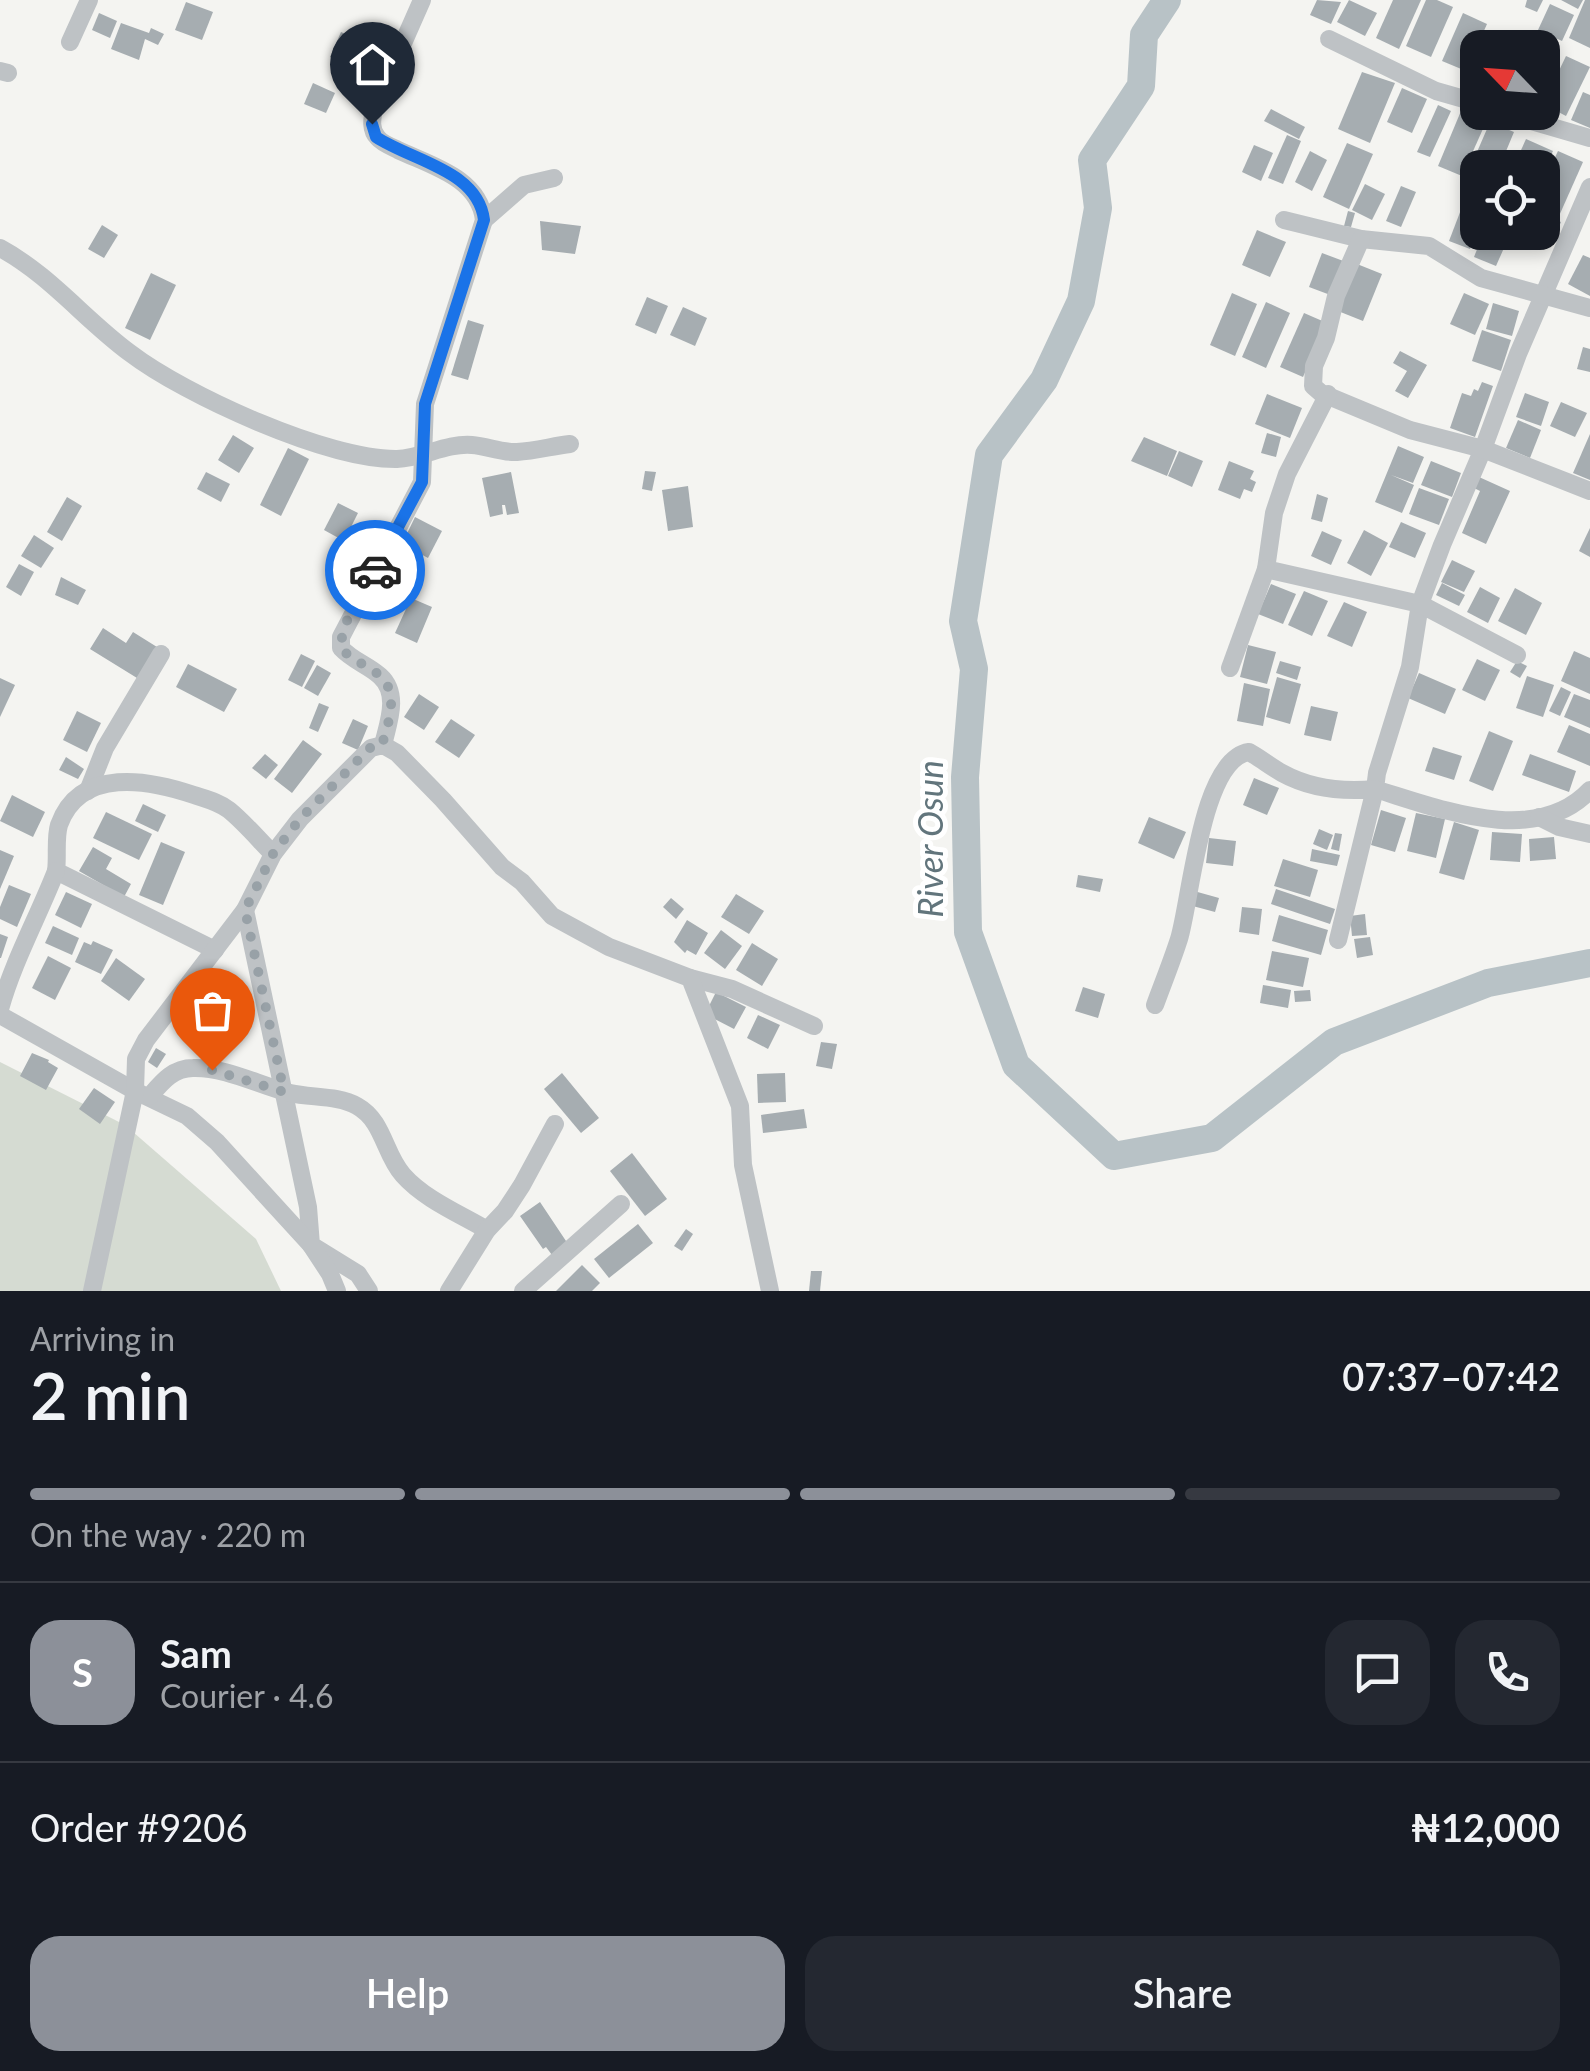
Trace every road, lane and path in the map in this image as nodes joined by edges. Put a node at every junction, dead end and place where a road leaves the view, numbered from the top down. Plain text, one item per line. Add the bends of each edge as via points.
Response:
1 (89, 0) edge
2 (404, 0) edge
3 (422, 0) edge
4 (415, 20) junction
5 (1330, 39) dead end
6 (70, 42) dead end
7 (1460, 97) edge
8 (1557, 130) edge
9 (1590, 138) edge
10 (554, 178) dead end
11 (1590, 187) edge
12 (484, 220) junction
13 (1284, 220) dead end
14 (1361, 239) junction
15 (0, 248) edge
16 (1544, 294) junction
17 (1590, 308) edge
18 (1328, 394) junction
19 (570, 444) dead end
20 (1483, 449) junction
21 (424, 455) junction
22 (1590, 491) edge
23 (1266, 568) junction
24 (1420, 604) junction
25 (161, 654) dead end
26 (1517, 655) dead end
27 (1230, 668) dead end
28 (382, 745) junction
29 (1375, 789) junction
30 (1590, 790) edge
31 (88, 791) junction
32 (1539, 816) junction
33 (1590, 834) edge
34 (273, 854) junction
35 (56, 871) junction
36 (245, 910) junction
37 (1338, 940) dead end
38 (215, 950) junction
39 (690, 978) junction
40 (4, 980) edge
41 (1155, 1004) dead end
42 (0, 1012) edge
43 (814, 1026) dead end
44 (284, 1092) junction
45 (142, 1093) junction
46 (555, 1124) dead end
47 (621, 1204) dead end
48 (487, 1230) junction
49 (311, 1246) junction
50 (92, 1291) edge
51 (337, 1291) edge
52 (369, 1291) edge
53 (449, 1291) edge
54 (523, 1291) edge
55 (770, 1291) edge

1 - 6 street
2 - 4 street
3 - 4 street
4 - 12 street via 374,109 376,137 464,182 477,195
5 - 7 street via 1418,84
8 - 9 street
10 - 12 street via 524,185
11 - 16 street
12 - 21 street via 425,404
13 - 14 street
14 - 16 street via 1428,246 1481,278
14 - 18 street via 1344,271 1311,378
15 - 21 street via 51,282 126,351 216,403 350,451 398,459
16 - 17 street
16 - 20 street
18 - 20 street via 1410,430
18 - 23 street via 1287,474
19 - 21 street via 516,452 472,445
20 - 22 street
20 - 24 street
21 - 28 street via 422,482 341,637 350,658 389,688 392,708
23 - 24 street
23 - 27 street
24 - 26 street
24 - 29 street via 1410,667
25 - 31 street via 104,748
28 - 34 street via 370,748 327,788
28 - 39 street via 552,916
29 - 32 street via 1500,821
29 - 37 street
29 - 41 street via 1316,786 1249,752 1228,762 1210,803 1180,937
30 - 32 street
31 - 34 street via 147,781 217,803
31 - 35 street via 60,823
32 - 33 street
34 - 36 street
35 - 38 street
35 - 40 street via 27,944
36 - 38 street
36 - 44 street
38 - 45 street via 146,1040 136,1060
39 - 43 street
39 - 55 street via 740,1106 743,1165
40 - 42 street
42 - 45 street
44 - 45 street via 192,1068
44 - 48 street via 358,1107 375,1121 402,1175
44 - 49 street
45 - 49 street via 187,1116 217,1142
45 - 50 street
46 - 48 street
47 - 54 street
48 - 53 street
49 - 51 street
49 - 52 street via 358,1274

